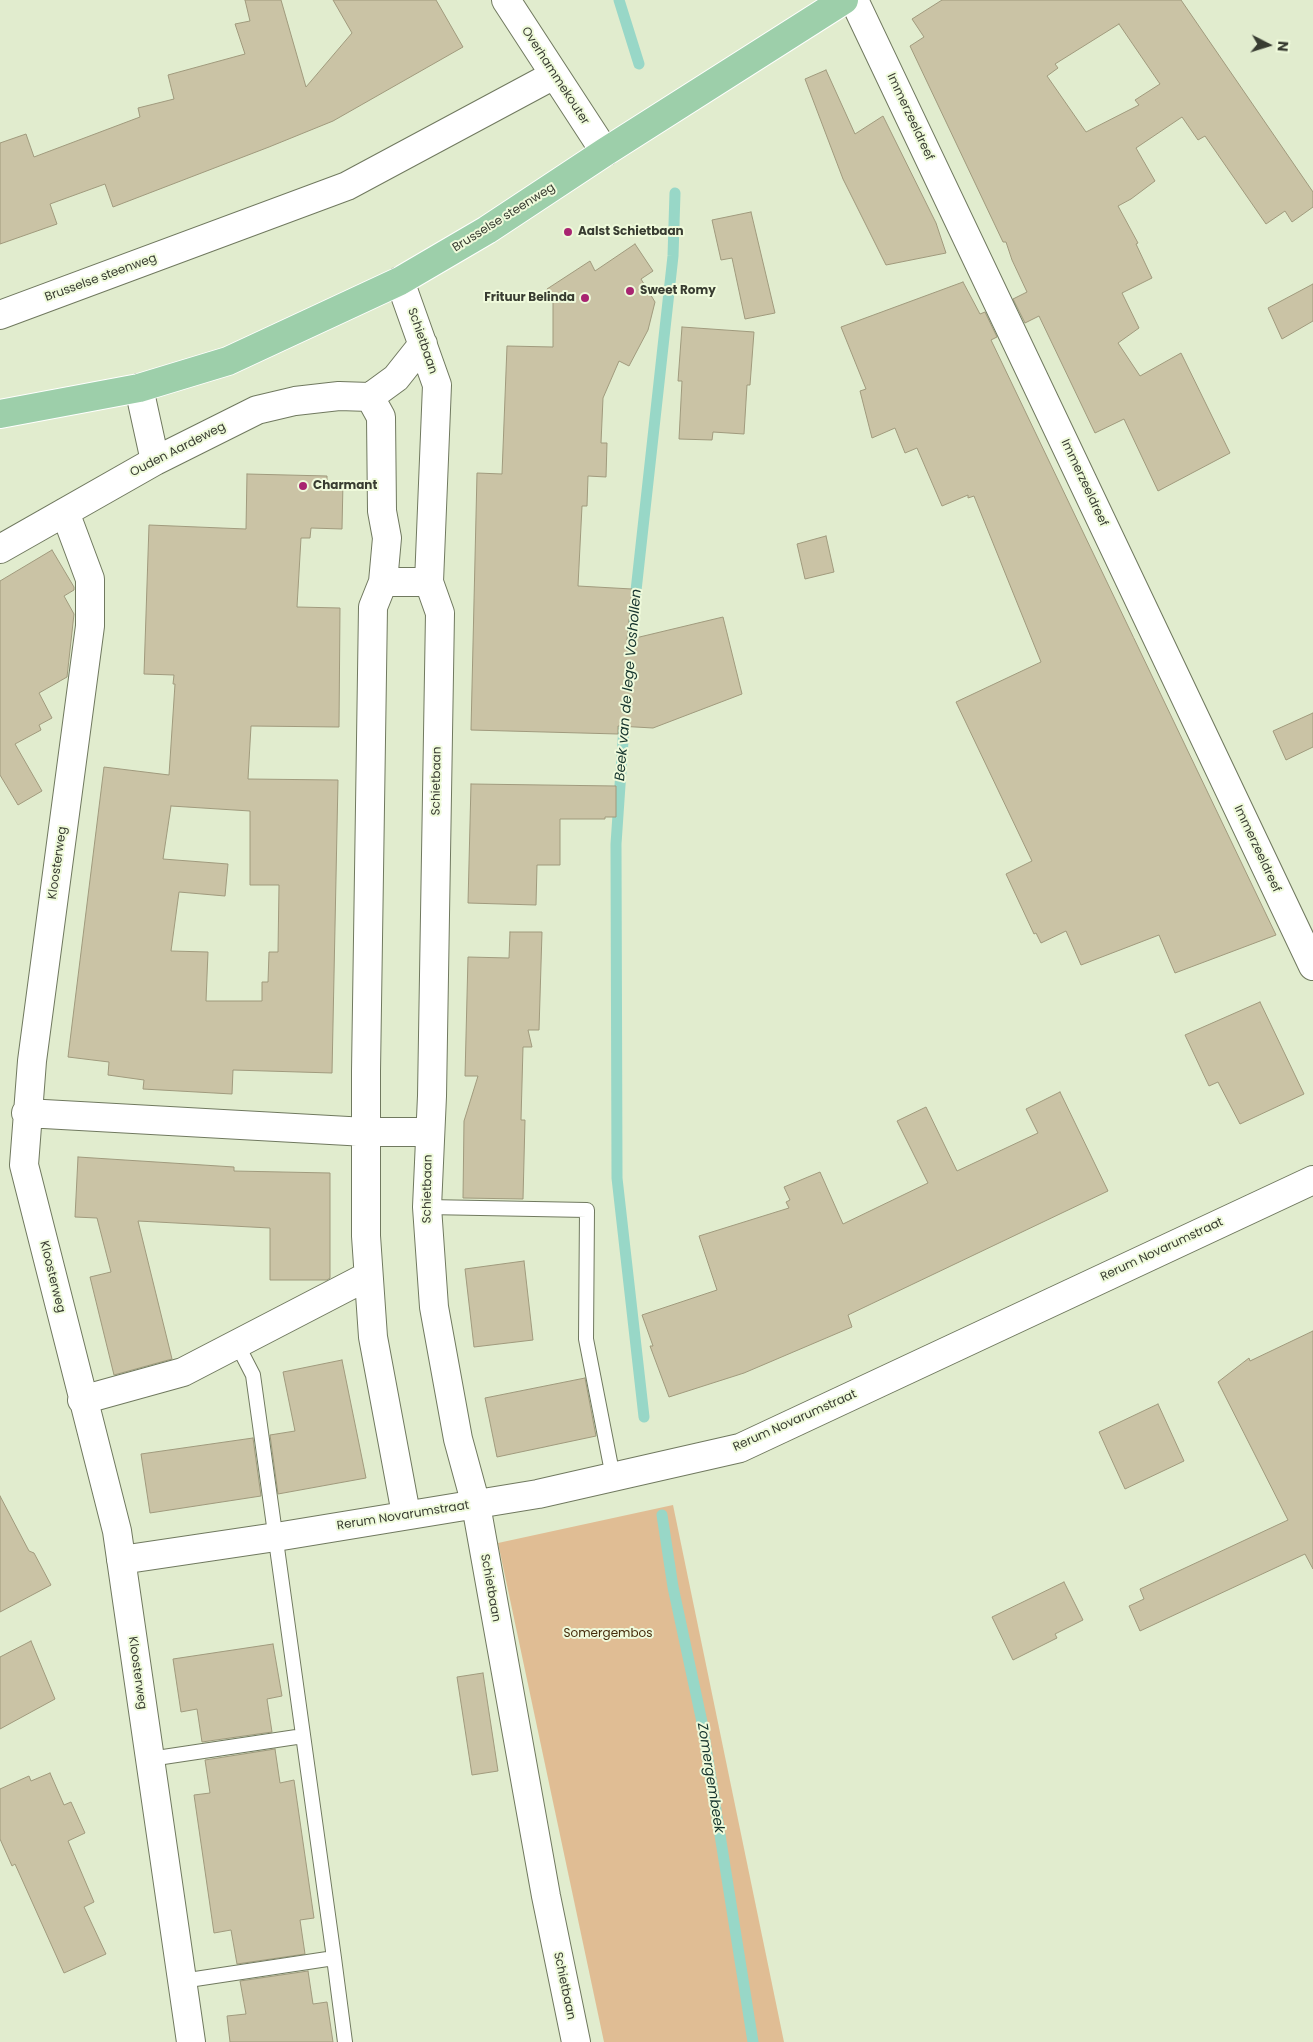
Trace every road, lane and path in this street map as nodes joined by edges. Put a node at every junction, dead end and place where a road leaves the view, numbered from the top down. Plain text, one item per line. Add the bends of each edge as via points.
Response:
1 (506, 0) edge
2 (844, 0) edge
3 (854, 0) edge
4 (554, 75) junction
5 (605, 152) junction
6 (400, 281) junction
7 (0, 314) edge
8 (423, 344) junction
9 (139, 388) junction
10 (370, 397) junction
11 (0, 414) edge
12 (155, 461) junction
13 (65, 512) junction
14 (0, 549) edge
15 (383, 582) junction
16 (429, 582) junction
17 (1313, 966) edge
18 (26, 1112) junction
19 (366, 1132) junction
20 (429, 1132) junction
21 (1313, 1180) edge
22 (427, 1207) junction
23 (368, 1276) junction
24 (240, 1351) junction
25 (82, 1400) junction
26 (612, 1477) junction
27 (476, 1505) junction
28 (406, 1514) junction
29 (276, 1537) junction
30 (121, 1560) junction
31 (304, 1736) junction
32 (150, 1759) junction
33 (334, 1958) junction
34 (182, 1981) junction
35 (191, 2042) edge
36 (345, 2042) edge
37 (576, 2042) edge

1 - 4 street, Overhammekouter
2 - 5 main road, Brusselse steenweg
3 - 17 street, Immerzeeldreef
4 - 5 street, Overhammekouter
4 - 7 street, Brusselse steenweg via 347,186
5 - 6 main road, Brusselse steenweg via 487,230
6 - 8 street, Schietbaan
6 - 9 main road, Brusselse steenweg via 228,361
8 - 10 street via 396,378
8 - 16 street, Schietbaan via 437,385
9 - 11 main road, Brusselse steenweg
9 - 12 street
10 - 12 street, Ouden Aardeweg via 339,396 295,401 257,410
10 - 15 street via 381,417 382,511 387,538
12 - 13 street, Ouden Aardeweg
13 - 14 street, Ouden Aardeweg
13 - 18 street, Kloosterweg via 90,579 90,626
15 - 16 street
15 - 19 street via 373,607
16 - 20 street, Schietbaan via 440,612
18 - 19 street
18 - 25 street, Kloosterweg via 24,1165
19 - 20 street
19 - 23 street
20 - 22 street, Schietbaan
21 - 26 street, Rerum Novarumstraat via 740,1448
22 - 26 lane via 587,1210 586,1339
22 - 27 street, Schietbaan via 434,1307 458,1439
23 - 24 street
23 - 28 street via 373,1337
24 - 25 street via 183,1372
24 - 29 lane via 254,1375
25 - 30 street, Kloosterweg via 117,1531
26 - 27 street, Rerum Novarumstraat
27 - 28 street, Rerum Novarumstraat
27 - 37 street, Schietbaan via 546,1896
28 - 29 street, Rerum Novarumstraat
29 - 30 street, Rerum Novarumstraat
29 - 31 lane
30 - 32 street, Kloosterweg
31 - 32 lane
31 - 33 lane
32 - 34 street, Kloosterweg
33 - 34 lane
33 - 36 lane
34 - 35 street, Kloosterweg

